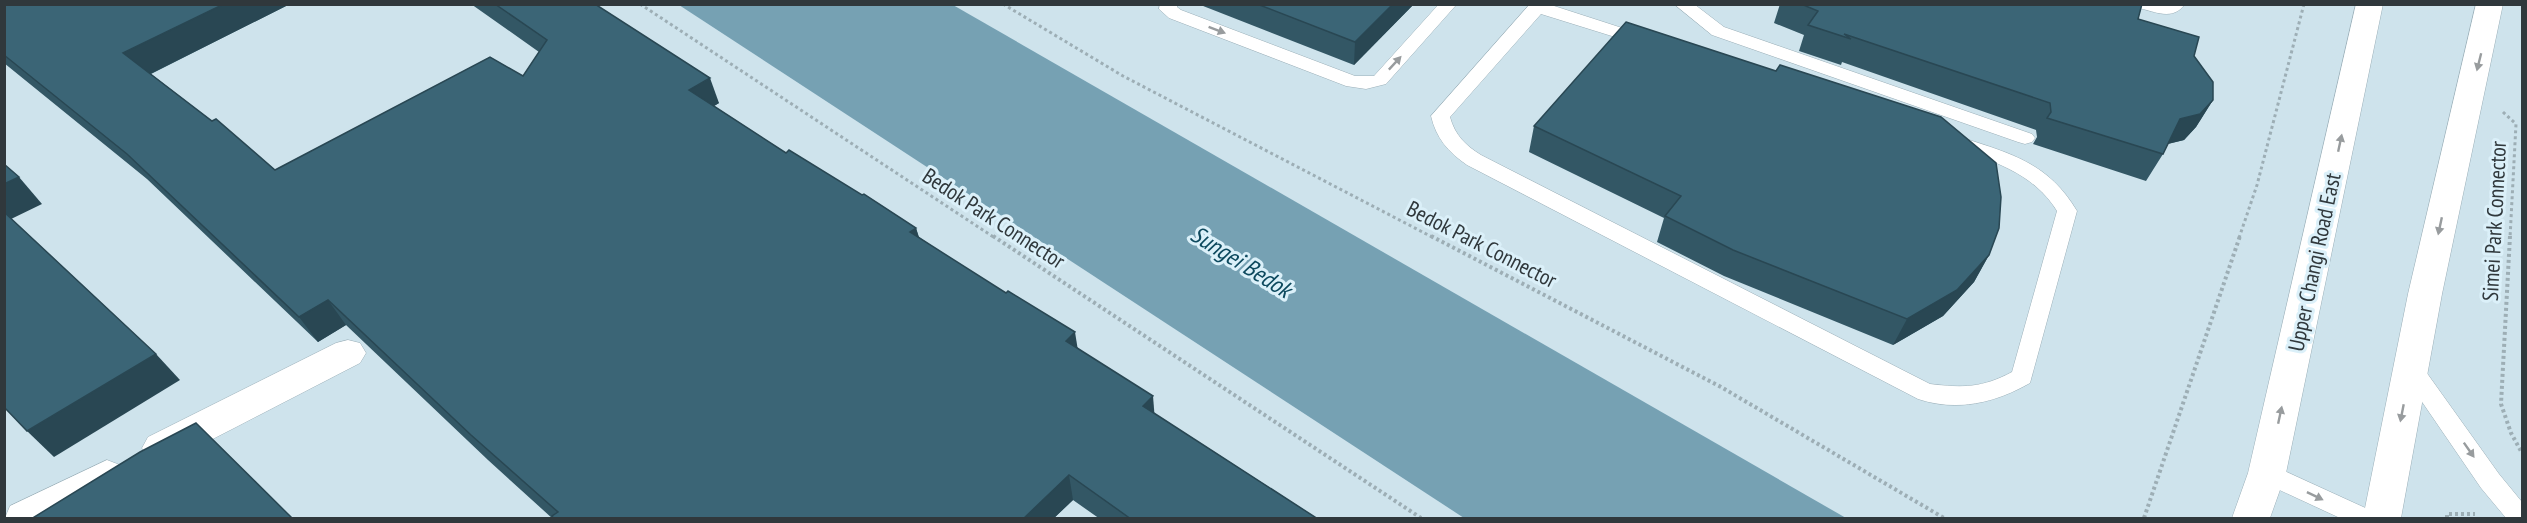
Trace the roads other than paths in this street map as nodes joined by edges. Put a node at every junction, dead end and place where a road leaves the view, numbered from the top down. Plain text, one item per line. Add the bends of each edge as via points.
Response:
1 (1169, 4) edge
2 (1449, 4) edge
3 (1682, 4) edge
4 (2145, 4) edge
5 (2177, 4) edge
6 (2370, 4) edge
7 (2490, 4) edge
8 (1539, 6) edge
9 (1661, 47) edge
10 (1940, 138) edge
11 (2025, 138) dead end
12 (348, 353) dead end
13 (2411, 368) junction
14 (2267, 472) junction
15 (24, 519) edge
16 (2251, 519) edge
17 (2363, 519) edge
18 (2382, 519) edge
19 (2522, 519) edge

1 -> 2 lane via 1168,9 1175,14 1352,82 1366,83 1380,80
3 - 11 lane via 1718,31
4 - 5 lane via 2164,10 2174,9
14 -> 6 main road, Upper Changi Road East
7 -> 13 main road
8 - 9 lane
8 - 10 lane via 1440,116 1444,132 1456,148 1926,393 1963,397 1995,393 2022,377 2067,211 2060,195 2036,174 2008,159
12 - 15 main road
13 -> 18 main road
13 -> 19 lane
14 - 16 main road, Upper Changi Road East
14 -> 17 lane

